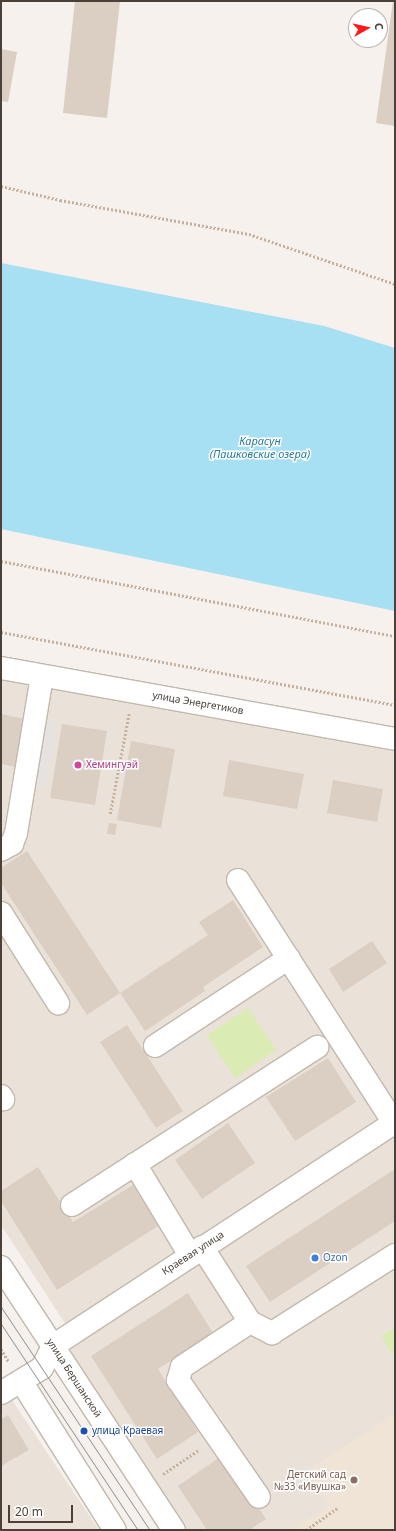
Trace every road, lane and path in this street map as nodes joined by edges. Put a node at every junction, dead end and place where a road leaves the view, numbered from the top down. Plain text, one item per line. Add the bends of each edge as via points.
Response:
1 (1, 186) edge
2 (395, 284) edge
3 (1, 561) edge
4 (1, 632) edge
5 (395, 636) edge
6 (1, 668) edge
7 (42, 676) junction
8 (132, 691) junction
9 (395, 705) edge
10 (395, 739) edge
11 (110, 814) dead end
12 (1, 850) edge
13 (238, 880) dead end
14 (1, 913) edge
15 (288, 958) junction
16 (58, 1003) dead end
17 (154, 1046) dead end
18 (317, 1047) dead end
19 (395, 1122) edge
20 (135, 1164) junction
21 (72, 1205) dead end
22 (196, 1251) junction
23 (395, 1255) edge
24 (1, 1267) edge
25 (250, 1322) junction
26 (53, 1346) junction
27 (21, 1381) junction
28 (1, 1393) edge
29 (218, 1437) junction
30 (163, 1474) dead end
31 (259, 1497) dead end
32 (338, 1508) dead end
33 (115, 1530) edge
34 (174, 1530) edge
35 (306, 1530) edge

1 - 2 path via 60,200 249,234
3 - 5 path
4 - 9 path
6 - 7 street, улица Энергетиков
7 - 8 street, улица Энергетиков
7 - 12 street via 16,832 12,844
8 - 10 street, улица Энергетиков
8 - 11 path
13 - 15 street
14 - 16 street
15 - 17 street
15 - 19 street
18 - 20 street
19 - 22 street, Краевая улица
20 - 21 street
20 - 22 street
22 - 25 street
22 - 26 street, Краевая улица
23 - 25 street via 272,1333
24 - 26 street, улица Бершанской
25 - 29 street via 182,1367 178,1380
26 - 27 street, Краевая улица via 42,1368
26 - 34 street, улица Бершанской
27 - 28 street, Краевая улица
27 - 33 street
29 - 30 path
29 - 31 street
32 - 35 path

